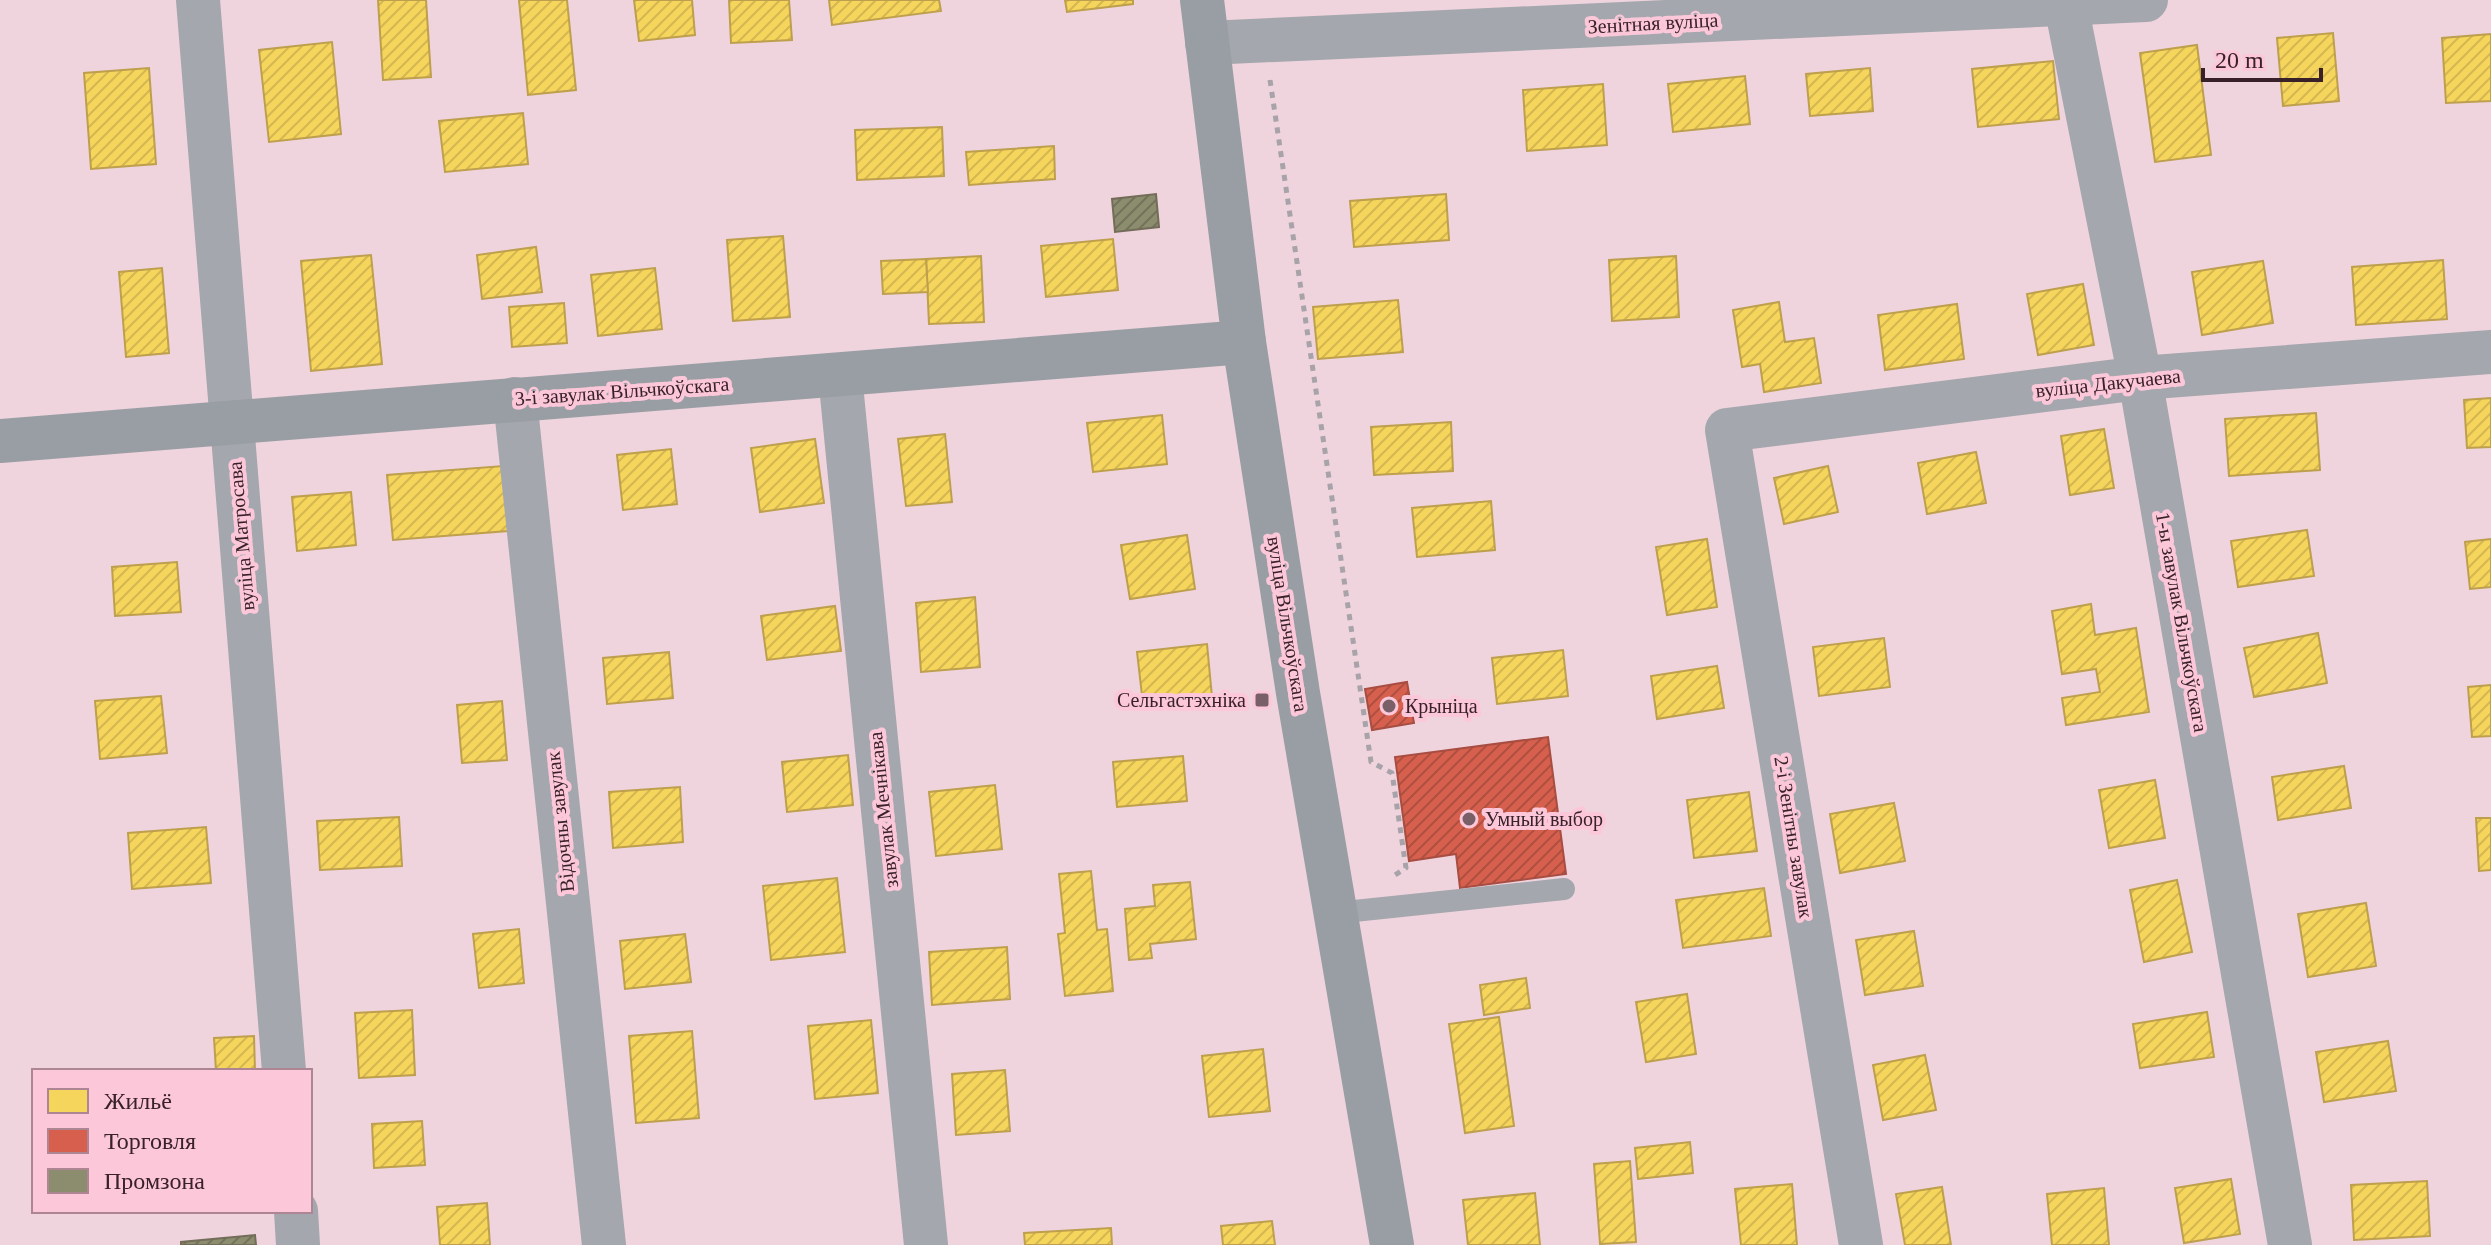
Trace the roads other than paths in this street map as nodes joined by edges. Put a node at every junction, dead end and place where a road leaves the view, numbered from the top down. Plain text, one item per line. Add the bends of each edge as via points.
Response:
1 (198, 0) edge
2 (1202, 0) edge
3 (2146, 0) edge
4 (2066, 2) edge
5 (1207, 43) junction
6 (1244, 342) junction
7 (2491, 352) edge
8 (840, 375) junction
9 (2140, 378) junction
10 (515, 399) junction
11 (231, 422) junction
12 (1727, 430) joint
13 (0, 441) edge
14 (1564, 889) dead end
15 (1335, 913) junction
16 (284, 1069) edge
17 (296, 1213) edge
18 (298, 1245) edge
19 (604, 1245) edge
20 (926, 1245) edge
21 (1392, 1245) edge
22 (1861, 1245) edge
23 (2290, 1245) edge

1 - 11 street, вуліца Матросава
2 - 5 main road, вуліца Вільчкоўскага
3 - 4 street, Зенітная вуліца
4 - 5 street, Зенітная вуліца
4 - 9 street, 1-ы завулак Вільчкоўскага
5 - 6 main road, вуліца Вільчкоўскага
6 - 8 main road, 3-і завулак Вільчкоўскага
6 - 15 main road, вуліца Вільчкоўскага
7 - 9 street, вуліца Дакучаева
8 - 10 main road, 3-і завулак Вільчкоўскага
8 - 20 street, завулак Мечнікава
9 - 12 street, вуліца Дакучаева
9 - 23 street, 1-ы завулак Вільчкоўскага
10 - 11 main road, 3-і завулак Вільчкоўскага
10 - 19 street, Відочны завулак
11 - 13 main road, 3-і завулак Вільчкоўскага
11 - 16 street, вуліца Матросава
12 - 22 street, 2-і Зенітны завулак
14 - 15 lane
15 - 21 main road, вуліца Вільчкоўскага
17 - 18 street

